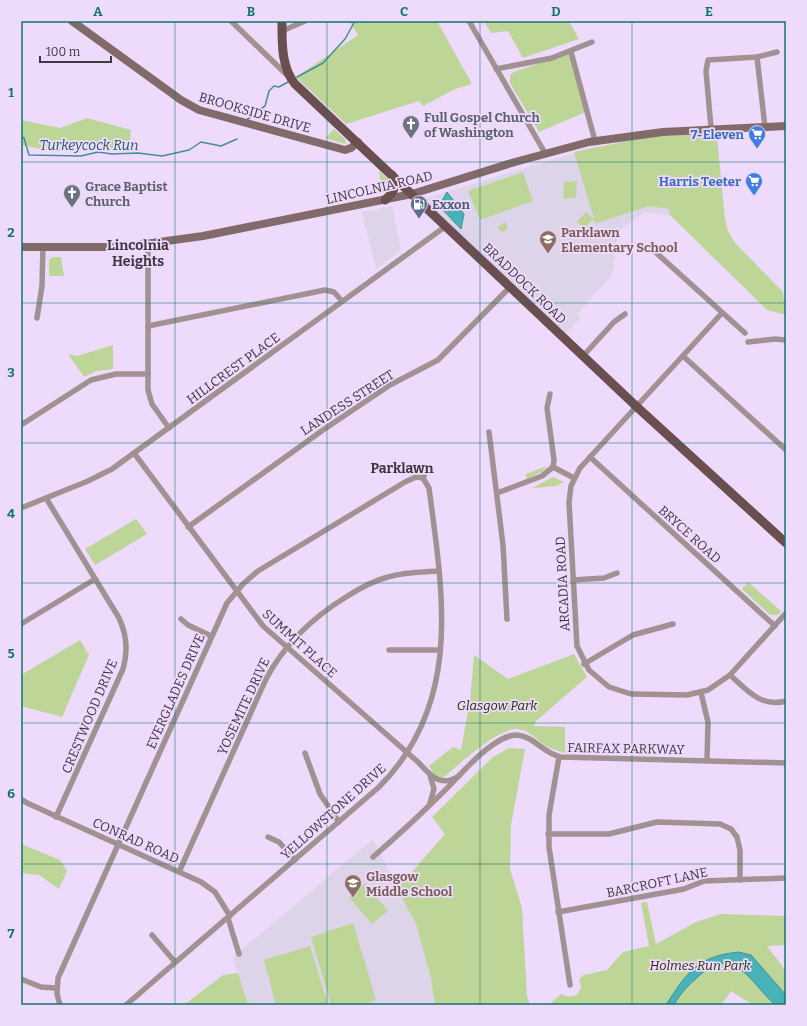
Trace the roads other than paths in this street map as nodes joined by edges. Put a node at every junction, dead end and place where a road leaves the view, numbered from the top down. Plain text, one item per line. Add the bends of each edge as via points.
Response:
1 (72, 21) edge
2 (231, 21) edge
3 (282, 21) edge
4 (304, 21) edge
5 (469, 21) edge
6 (282, 31) junction
7 (592, 42) dead end
8 (571, 52) junction
9 (777, 52) dead end
10 (757, 56) junction
11 (496, 69) junction
12 (290, 78) junction
13 (786, 126) edge
14 (765, 127) junction
15 (711, 128) junction
16 (595, 141) junction
17 (358, 142) junction
18 (545, 153) junction
19 (389, 171) junction
20 (412, 194) junction
21 (385, 200) junction
22 (446, 226) junction
23 (148, 245) junction
24 (43, 246) junction
25 (21, 247) edge
26 (652, 250) dead end
27 (510, 287) junction
28 (342, 301) junction
29 (625, 314) dead end
30 (722, 314) junction
31 (37, 318) dead end
32 (148, 326) junction
33 (745, 333) dead end
34 (786, 340) edge
35 (748, 342) dead end
36 (583, 356) junction
37 (683, 356) junction
38 (148, 374) junction
39 (550, 394) dead end
40 (637, 407) junction
41 (21, 425) edge
42 (169, 428) junction
43 (489, 432) dead end
44 (786, 450) edge
45 (134, 453) junction
46 (590, 457) junction
47 (553, 467) junction
48 (427, 469) dead end
49 (423, 478) junction
50 (574, 478) junction
51 (497, 493) junction
52 (46, 498) junction
53 (21, 508) edge
54 (188, 527) junction
55 (786, 544) edge
56 (439, 571) junction
57 (617, 573) dead end
58 (95, 579) junction
59 (572, 580) junction
60 (236, 592) junction
61 (786, 613) edge
62 (181, 619) dead end
63 (507, 619) dead end
64 (21, 624) edge
65 (673, 624) dead end
66 (775, 626) junction
67 (211, 636) junction
68 (286, 647) junction
69 (389, 650) dead end
70 (440, 650) junction
71 (584, 664) junction
72 (730, 675) junction
73 (701, 693) junction
74 (786, 701) edge
75 (305, 753) dead end
76 (408, 753) junction
77 (559, 757) junction
78 (707, 760) junction
79 (786, 763) edge
80 (429, 773) junction
81 (459, 776) junction
82 (21, 798) edge
83 (426, 809) junction
84 (56, 817) junction
85 (339, 822) junction
86 (548, 834) junction
87 (268, 837) dead end
88 (118, 844) junction
89 (374, 857) dead end
90 (295, 860) junction
91 (180, 872) junction
92 (786, 878) edge
93 (740, 880) junction
94 (558, 912) junction
95 (229, 917) junction
96 (152, 935) dead end
97 (239, 954) dead end
98 (175, 962) junction
99 (21, 979) edge
100 (570, 985) dead end
101 (56, 988) junction
102 (60, 1005) edge
103 (126, 1005) edge

1 - 17 main road, BROOKSIDE DRIVE via 181,100 199,110 345,150
2 - 12 street
3 - 6 main road
4 - 6 street
5 - 11 street
6 - 12 main road via 285,61
7 - 8 street
8 - 11 street via 532,63
8 - 16 street
9 - 10 street
10 - 14 street
10 - 15 street via 708,60 706,71
11 - 18 street
12 - 17 main road, BRADDOCK ROAD
13 - 14 main road, LINCOLNIA ROAD
14 - 15 main road, LINCOLNIA ROAD
15 - 16 main road, LINCOLNIA ROAD
16 - 18 main road, LINCOLNIA ROAD
17 - 19 main road, BRADDOCK ROAD
18 - 20 main road, LINCOLNIA ROAD
19 - 20 main road, BRADDOCK ROAD
19 - 21 main road via 396,185
20 - 21 main road, LINCOLNIA ROAD
20 - 22 main road, BRADDOCK ROAD
21 - 23 main road, LINCOLNIA ROAD
22 - 27 main road, BRADDOCK ROAD
22 - 28 street, HILLCREST PLACE
23 - 24 main road, LINCOLNIA ROAD via 105,248
23 - 32 street
24 - 25 main road, LINCOLNIA ROAD
24 - 31 street via 42,286
26 - 30 street
27 - 36 main road, BRADDOCK ROAD
27 - 54 street, LANDESS STREET via 438,360 390,385 322,430
28 - 32 street via 334,292 325,290
28 - 42 street, HILLCREST PLACE
29 - 36 street via 614,322
30 - 33 street
30 - 37 street, ARCADIA ROAD
32 - 38 street
34 - 35 street
36 - 40 main road, BRADDOCK ROAD
37 - 40 street, ARCADIA ROAD
37 - 44 street
38 - 41 street via 116,374 91,380
38 - 42 street via 150,398
39 - 47 street via 547,408
40 - 46 street, ARCADIA ROAD
40 - 55 main road, BRADDOCK ROAD
42 - 45 street, HILLCREST PLACE
43 - 51 street
45 - 52 street, HILLCREST PLACE via 100,476
45 - 54 street, SUMMIT PLACE
46 - 50 street, ARCADIA ROAD
46 - 66 street, BRYCE ROAD
47 - 50 street
47 - 51 street via 542,476
48 - 49 street
49 - 56 street, YELLOWSTONE DRIVE via 429,488
49 - 60 street, EVERGLADES DRIVE via 416,477 404,482 294,549 258,571
50 - 59 street, ARCADIA ROAD via 569,502
51 - 63 street via 506,573
52 - 53 street, HILLCREST PLACE
52 - 58 street, CRESTWOOD DRIVE
54 - 60 street, SUMMIT PLACE
56 - 68 street, YOSEMITE DRIVE via 400,574 368,584 317,616
56 - 70 street, YELLOWSTONE DRIVE
57 - 59 street via 604,578
58 - 64 street
58 - 84 street, CRESTWOOD DRIVE via 124,629 126,658
59 - 71 street, ARCADIA ROAD via 575,638
60 - 67 street, EVERGLADES DRIVE via 221,614
60 - 68 street, SUMMIT PLACE via 255,618
61 - 66 street, ARCADIA ROAD
62 - 67 street
65 - 71 street via 633,635
66 - 72 street, ARCADIA ROAD
67 - 88 street, EVERGLADES DRIVE
68 - 76 street, SUMMIT PLACE
68 - 91 street, YOSEMITE DRIVE via 266,679
69 - 70 street
70 - 76 street, YELLOWSTONE DRIVE via 438,676 431,705
71 - 73 street, ARCADIA ROAD via 602,682 626,693
72 - 73 street, ARCADIA ROAD
72 - 74 street via 760,700 774,703
73 - 78 street via 708,722
75 - 85 street via 320,794
76 - 80 street, SUMMIT PLACE
76 - 85 street, YELLOWSTONE DRIVE via 384,782
77 - 78 street, FAIRFAX PARKWAY
77 - 81 street, FAIRFAX PARKWAY via 526,737 516,735 486,749
77 - 86 street
78 - 79 street, FAIRFAX PARKWAY
80 - 81 street, SUMMIT PLACE via 442,781 451,781
80 - 83 street via 434,789 432,801
81 - 83 street, FAIRFAX PARKWAY
82 - 84 street, CONRAD ROAD
83 - 89 street, FAIRFAX PARKWAY
84 - 88 street, CONRAD ROAD
85 - 90 street, YELLOWSTONE DRIVE
86 - 93 street via 609,834 657,822 720,824 731,829 737,838 740,850
86 - 94 street
87 - 90 street via 279,842
88 - 91 street, CONRAD ROAD
88 - 101 street, EVERGLADES DRIVE via 58,978
90 - 95 street, YELLOWSTONE DRIVE
91 - 95 street, CONRAD ROAD via 215,892
92 - 93 street, BARCROFT LANE
93 - 94 street, BARCROFT LANE via 704,881 670,892
94 - 100 street
95 - 97 street, CONRAD ROAD
95 - 98 street, YELLOWSTONE DRIVE
96 - 98 street
98 - 103 street, YELLOWSTONE DRIVE
99 - 101 street via 41,987
101 - 102 street

